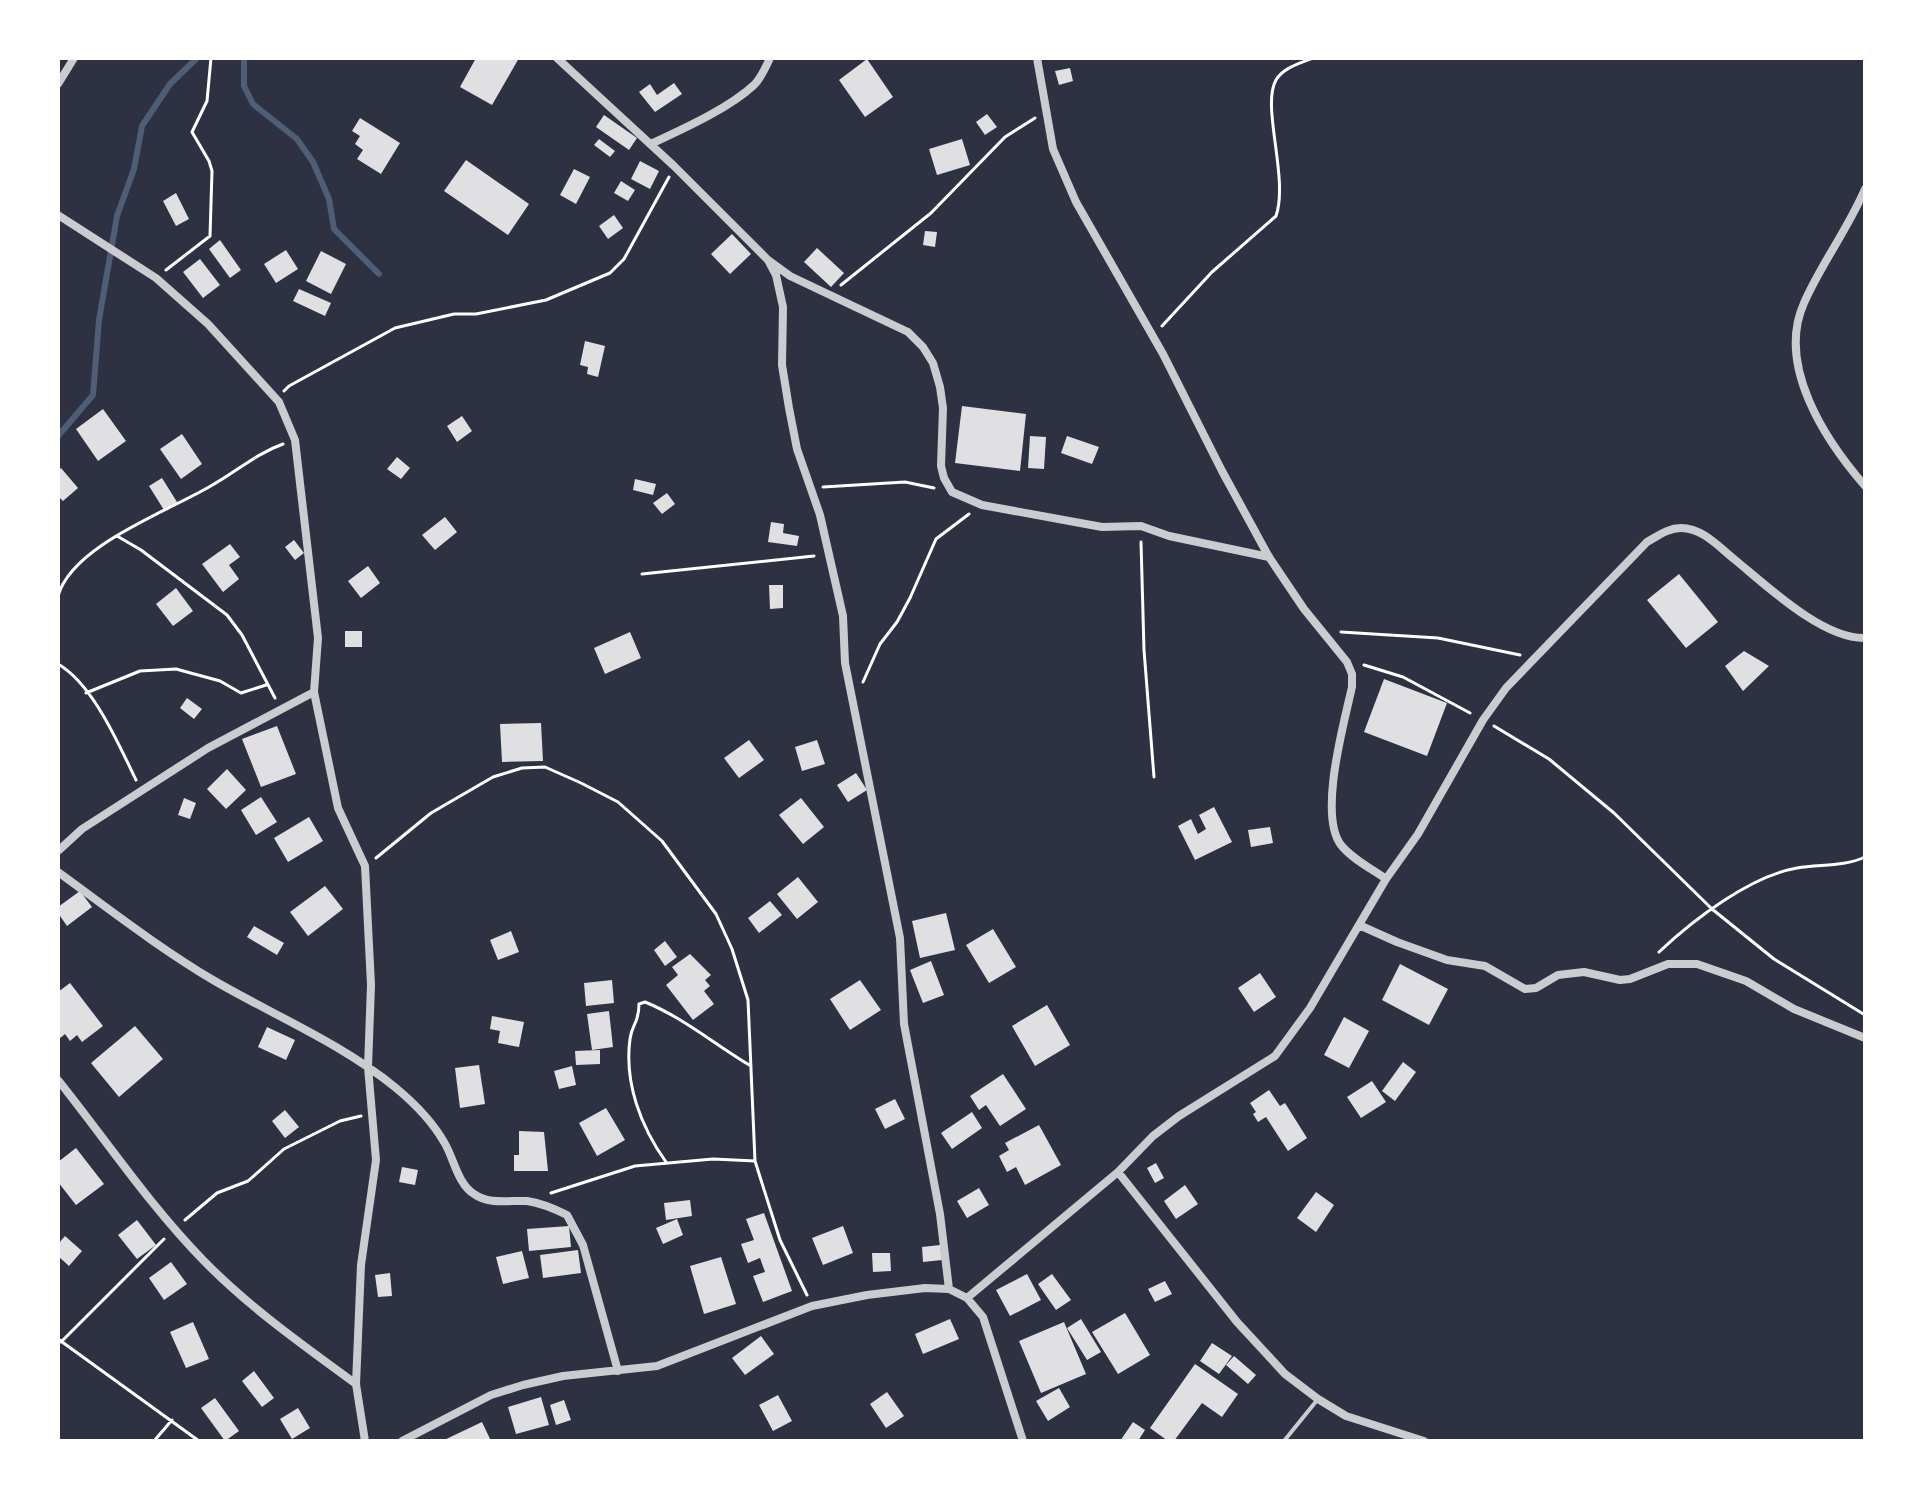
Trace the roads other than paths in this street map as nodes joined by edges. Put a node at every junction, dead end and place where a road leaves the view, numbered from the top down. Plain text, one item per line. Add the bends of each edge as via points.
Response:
1 (74, 58) edge
2 (557, 58) edge
3 (770, 58) edge
4 (1037, 58) edge
5 (58, 84) edge
6 (651, 144) junction
7 (1865, 189) edge
8 (58, 215) edge
9 (768, 260) junction
10 (1865, 486) edge
11 (1269, 557) junction
12 (1865, 638) edge
13 (314, 692) junction
14 (58, 851) edge
15 (58, 872) edge
16 (1386, 879) junction
17 (1359, 925) junction
18 (1865, 1038) edge
19 (368, 1067) junction
20 (58, 1080) edge
21 (1118, 1172) junction
22 (949, 1289) junction
23 (967, 1298) junction
24 (618, 1371) junction
25 (356, 1384) junction
26 (1318, 1399) junction
27 (365, 1441) edge
28 (402, 1441) edge
29 (1023, 1441) edge
30 (1284, 1441) edge
31 (1424, 1441) edge

1 - 5 street
2 - 6 street
3 - 6 street via 755,84 743,93
4 - 11 street via 1053,149 1076,202
6 - 9 street
7 - 10 street via 1802,305 1795,337 1808,395 1826,433
8 - 13 street via 156,278 208,324 279,402 295,440 318,638
9 - 11 street via 790,276 908,332 923,347 940,387 941,466 952,492 982,505 1102,527 1141,526
9 - 22 street via 783,307 784,384 843,616 845,663 900,938 904,1024
11 - 16 street via 1352,674 1333,782 1335,834 1346,851
12 - 16 street via 1823,626 1708,537 1690,529 1670,529 1647,542 1506,688
13 - 14 street via 208,748 82,829
13 - 19 street via 338,808 365,866 371,985
15 - 19 street via 211,979
16 - 17 street
17 - 18 street via 1447,960 1485,966 1525,989 1558,975 1584,972 1620,980 1668,964 1697,964 1746,981 1794,1009
17 - 21 street via 1275,1056 1179,1116
19 - 24 street via 433,1125 473,1194 529,1201 567,1215 583,1245
19 - 25 street via 376,1160 361,1265
20 - 25 street via 175,1228 234,1290
21 - 23 street
21 - 26 street via 1237,1322 1285,1374
22 - 23 street
22 - 24 street via 867,1295 812,1306 657,1366
23 - 29 street via 990,1332
24 - 28 street via 563,1376 491,1395
25 - 27 street
26 - 30 lane
26 - 31 street via 1346,1416

